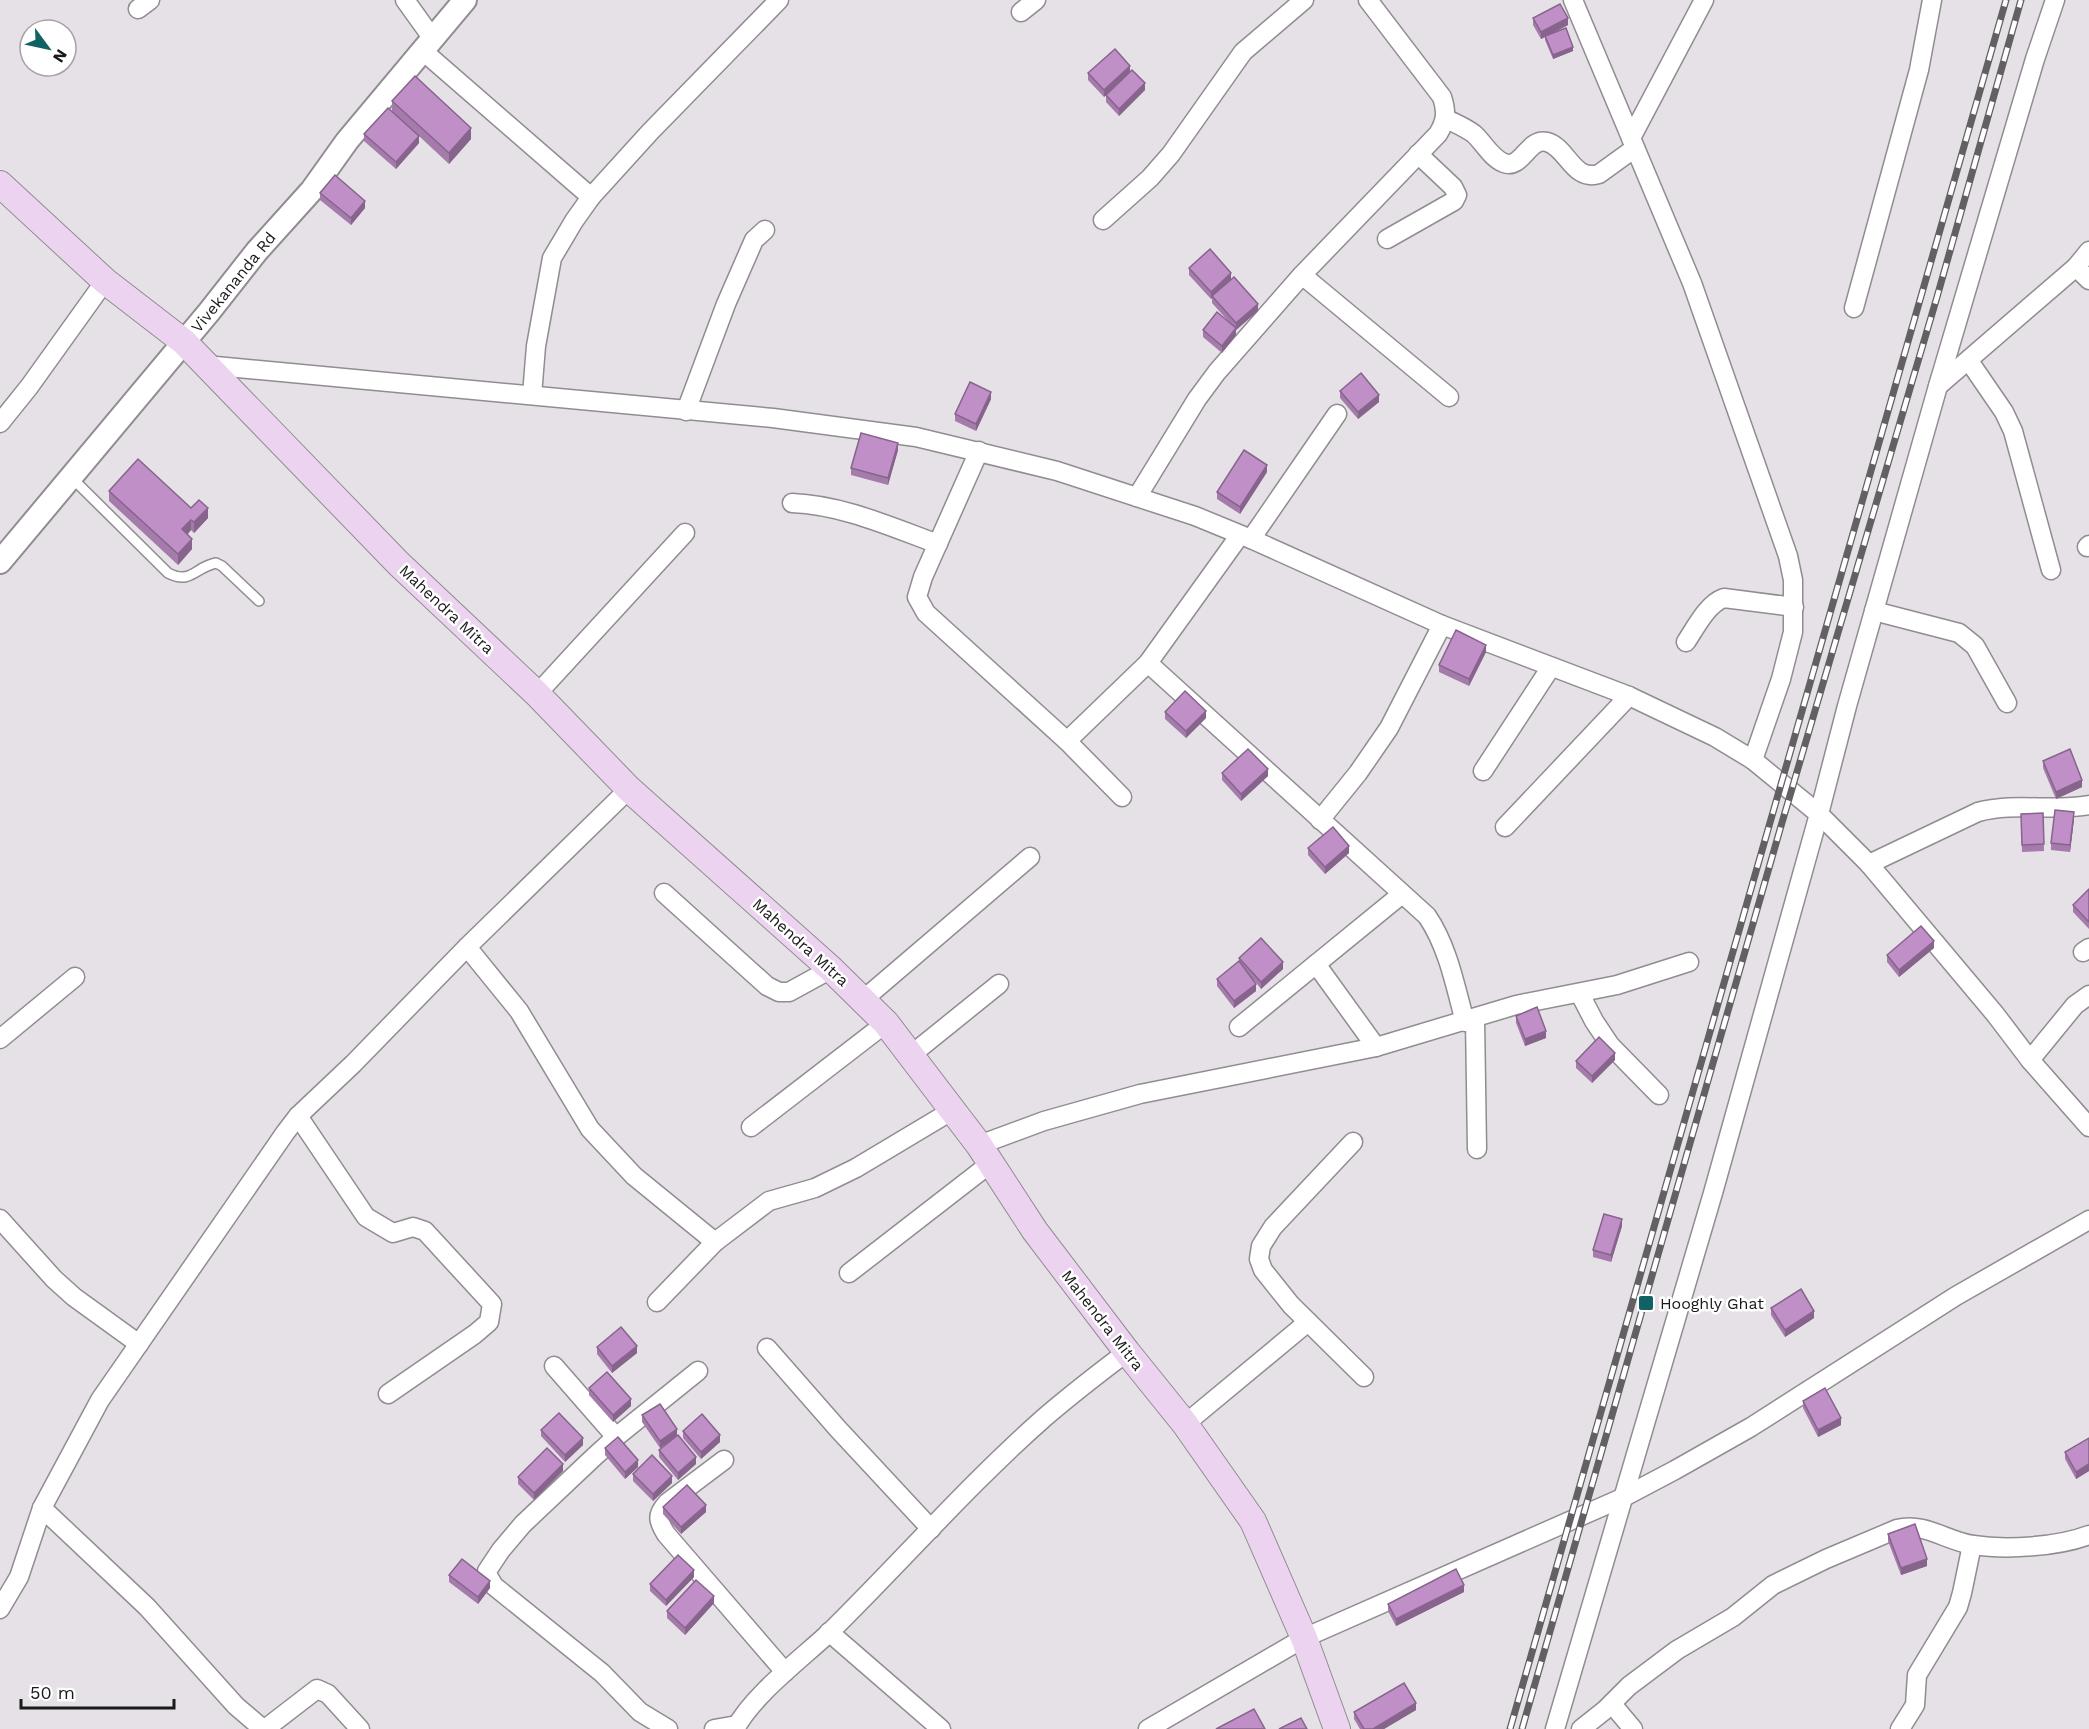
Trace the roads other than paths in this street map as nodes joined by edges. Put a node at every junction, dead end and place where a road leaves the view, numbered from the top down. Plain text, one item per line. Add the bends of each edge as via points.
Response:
1 (405, 0) edge
2 (465, 0) edge
3 (779, 0) edge
4 (1036, 0) edge
5 (1304, 0) edge
6 (1368, 0) edge
7 (1573, 0) edge
8 (1704, 0) edge
9 (1932, 0) edge
10 (2055, 0) edge
11 (1021, 12) dead end
12 (428, 45) junction
13 (1445, 118) junction
14 (1633, 143) junction
15 (1418, 154) junction
16 (0, 184) edge
17 (591, 197) junction
18 (1103, 220) dead end
19 (765, 230) dead end
20 (1387, 239) dead end
21 (2089, 251) edge
22 (2083, 274) edge
23 (1302, 275) junction
24 (105, 281) junction
25 (1854, 308) dead end
26 (184, 342) junction
27 (1969, 361) junction
28 (205, 364) junction
29 (1938, 386) junction
30 (532, 395) junction
31 (1449, 397) dead end
32 (686, 411) junction
33 (1337, 414) dead end
34 (0, 423) edge
35 (979, 451) junction
36 (71, 477) junction
37 (1137, 497) junction
38 (792, 503) dead end
39 (685, 533) dead end
40 (1246, 537) junction
41 (938, 544) junction
42 (0, 562) edge
43 (2051, 570) dead end
44 (259, 601) dead end
45 (1794, 607) junction
46 (1874, 611) junction
47 (1442, 625) junction
48 (1686, 642) dead end
49 (1148, 663) junction
50 (1551, 667) junction
51 (537, 694) junction
52 (1629, 696) junction
53 (2007, 703) dead end
54 (1067, 741) junction
55 (1753, 760) junction
56 (1483, 771) dead end
57 (629, 789) junction
58 (1122, 797) dead end
59 (2089, 805) edge
60 (1819, 814) junction
61 (1320, 820) junction
62 (1505, 827) dead end
63 (1030, 857) dead end
64 (1869, 864) junction
65 (664, 893) dead end
66 (1402, 894) junction
67 (467, 947) junction
68 (1689, 962) dead end
69 (1316, 964) junction
70 (831, 969) junction
71 (75, 977) dead end
72 (999, 984) dead end
73 (1580, 994) junction
74 (2089, 995) edge
75 (864, 999) junction
76 (1470, 1020) junction
77 (886, 1023) junction
78 (1239, 1028) dead end
79 (0, 1039) edge
80 (1376, 1047) junction
81 (911, 1055) junction
82 (2030, 1060) junction
83 (1659, 1095) dead end
84 (953, 1110) junction
85 (298, 1116) junction
86 (751, 1127) dead end
87 (2089, 1127) edge
88 (1353, 1142) dead end
89 (1477, 1149) dead end
90 (985, 1154) junction
91 (0, 1219) edge
92 (2089, 1220) edge
93 (715, 1242) junction
94 (849, 1273) dead end
95 (657, 1302) dead end
96 (1308, 1322) junction
97 (139, 1344) junction
98 (767, 1348) dead end
99 (1127, 1352) junction
100 (554, 1366) dead end
101 (699, 1371) dead end
102 (1364, 1377) dead end
103 (388, 1394) dead end
104 (1185, 1424) junction
105 (616, 1437) junction
106 (724, 1460) dead end
107 (1622, 1498) junction
108 (42, 1509) junction
109 (932, 1529) junction
110 (2089, 1535) edge
111 (1972, 1545) junction
112 (0, 1609) edge
113 (829, 1632) junction
114 (1304, 1638) junction
115 (785, 1672) junction
116 (1611, 1704) junction
117 (736, 1727) edge
118 (264, 1729) edge
119 (360, 1729) edge
120 (668, 1729) edge
121 (714, 1729) edge
122 (941, 1729) edge
123 (1148, 1729) edge
124 (1336, 1729) edge
125 (1556, 1729) edge
126 (1581, 1729) edge
127 (1633, 1729) edge
128 (1900, 1729) edge

1 - 12 street
2 - 12 street, Vivekananda Rd
3 - 17 street
4 - 11 street
5 - 18 street via 1243,52 1171,154
6 - 13 street via 1442,98
7 - 14 street
8 - 14 street
9 - 25 street via 1919,70
10 - 29 street
12 - 17 street
12 - 26 street, Vivekananda Rd
13 - 14 street via 1474,134 1494,156 1509,165 1542,141 1550,143 1580,172 1593,176
13 - 15 street via 1438,134
14 - 45 street via 1692,283 1788,556
15 - 20 street via 1457,195 1454,201
15 - 23 street
16 - 24 main road, Mahendra Mitra
17 - 30 street via 552,258 536,346
19 - 32 street via 754,240 730,293
21 - 22 street
22 - 27 street
23 - 31 street
23 - 37 street via 1197,399
24 - 26 main road, Mahendra Mitra
24 - 34 street
26 - 28 main road, Mahendra Mitra
26 - 36 street, Vivekananda Rd
27 - 29 street
27 - 43 street via 2013,431
28 - 30 street
28 - 51 main road, Mahendra Mitra via 399,564
29 - 46 street
30 - 32 street
32 - 35 street via 916,437
33 - 40 street
35 - 37 street
35 - 41 street
36 - 42 street, Vivekananda Rd
36 - 44 lane via 168,573 186,578 216,563
37 - 40 street
38 - 41 street via 844,511
39 - 51 street
40 - 47 street
40 - 49 street
41 - 54 street via 917,597 926,613
45 - 48 street via 1724,598 1711,606
45 - 55 street via 1793,632 1781,679
46 - 53 street via 1959,633 1975,646
46 - 60 street
47 - 50 street
47 - 61 street via 1389,728
49 - 54 street
49 - 61 street
50 - 52 street
50 - 56 street
51 - 57 main road, Mahendra Mitra
52 - 55 street via 1715,737
52 - 62 street
54 - 58 street
55 - 60 street
57 - 67 street
57 - 70 main road, Mahendra Mitra
59 - 64 street via 1992,808
60 - 64 street
60 - 107 street
61 - 66 street
63 - 75 street
64 - 82 street
65 - 70 street via 767,987 789,992
66 - 69 street
66 - 76 street via 1427,916 1437,932
67 - 85 street
67 - 93 street via 519,1011 590,1129 634,1176
68 - 73 street
69 - 78 street
69 - 80 street
70 - 75 main road, Mahendra Mitra
71 - 79 street
72 - 81 street
73 - 76 street via 1516,1005
73 - 83 street via 1610,1045
74 - 82 street via 2075,1005
75 - 77 main road, Mahendra Mitra
76 - 80 street
76 - 89 street
77 - 81 main road, Mahendra Mitra
77 - 86 street
80 - 90 street via 1140,1094 1044,1121
81 - 84 main road, Mahendra Mitra
82 - 87 street
84 - 90 main road, Mahendra Mitra
84 - 93 street via 836,1178 769,1201
85 - 97 street
85 - 103 street via 366,1217 393,1233 413,1227 425,1231 492,1304 489,1322
88 - 96 street via 1272,1227 1261,1246 1263,1270
90 - 94 street
90 - 99 main road, Mahendra Mitra via 1035,1231
91 - 97 street via 74,1297
92 - 107 street via 1956,1296 1750,1427
93 - 95 street
96 - 102 street
96 - 104 street
97 - 108 street via 100,1400
98 - 109 street
99 - 104 main road, Mahendra Mitra
99 - 109 street via 1044,1418
100 - 105 street
101 - 105 street
104 - 114 main road, Mahendra Mitra via 1253,1521
105 - 120 street via 523,1524 487,1571 494,1586 602,1674 640,1712
106 - 115 street via 667,1503 658,1516 659,1522
107 - 114 street
107 - 125 street
108 - 112 street via 19,1577
108 - 118 street via 147,1606 236,1706
109 - 113 street
110 - 111 street via 2008,1547
111 - 116 street via 1908,1527 1826,1559 1773,1585 1744,1609 1677,1650
111 - 128 street via 1958,1607 1917,1675 1915,1705
113 - 115 street
113 - 122 street
114 - 123 street
114 - 124 main road, Mahendra Mitra
115 - 117 street
116 - 126 street
116 - 127 street
117 - 121 street
118 - 119 street via 317,1689 328,1694

